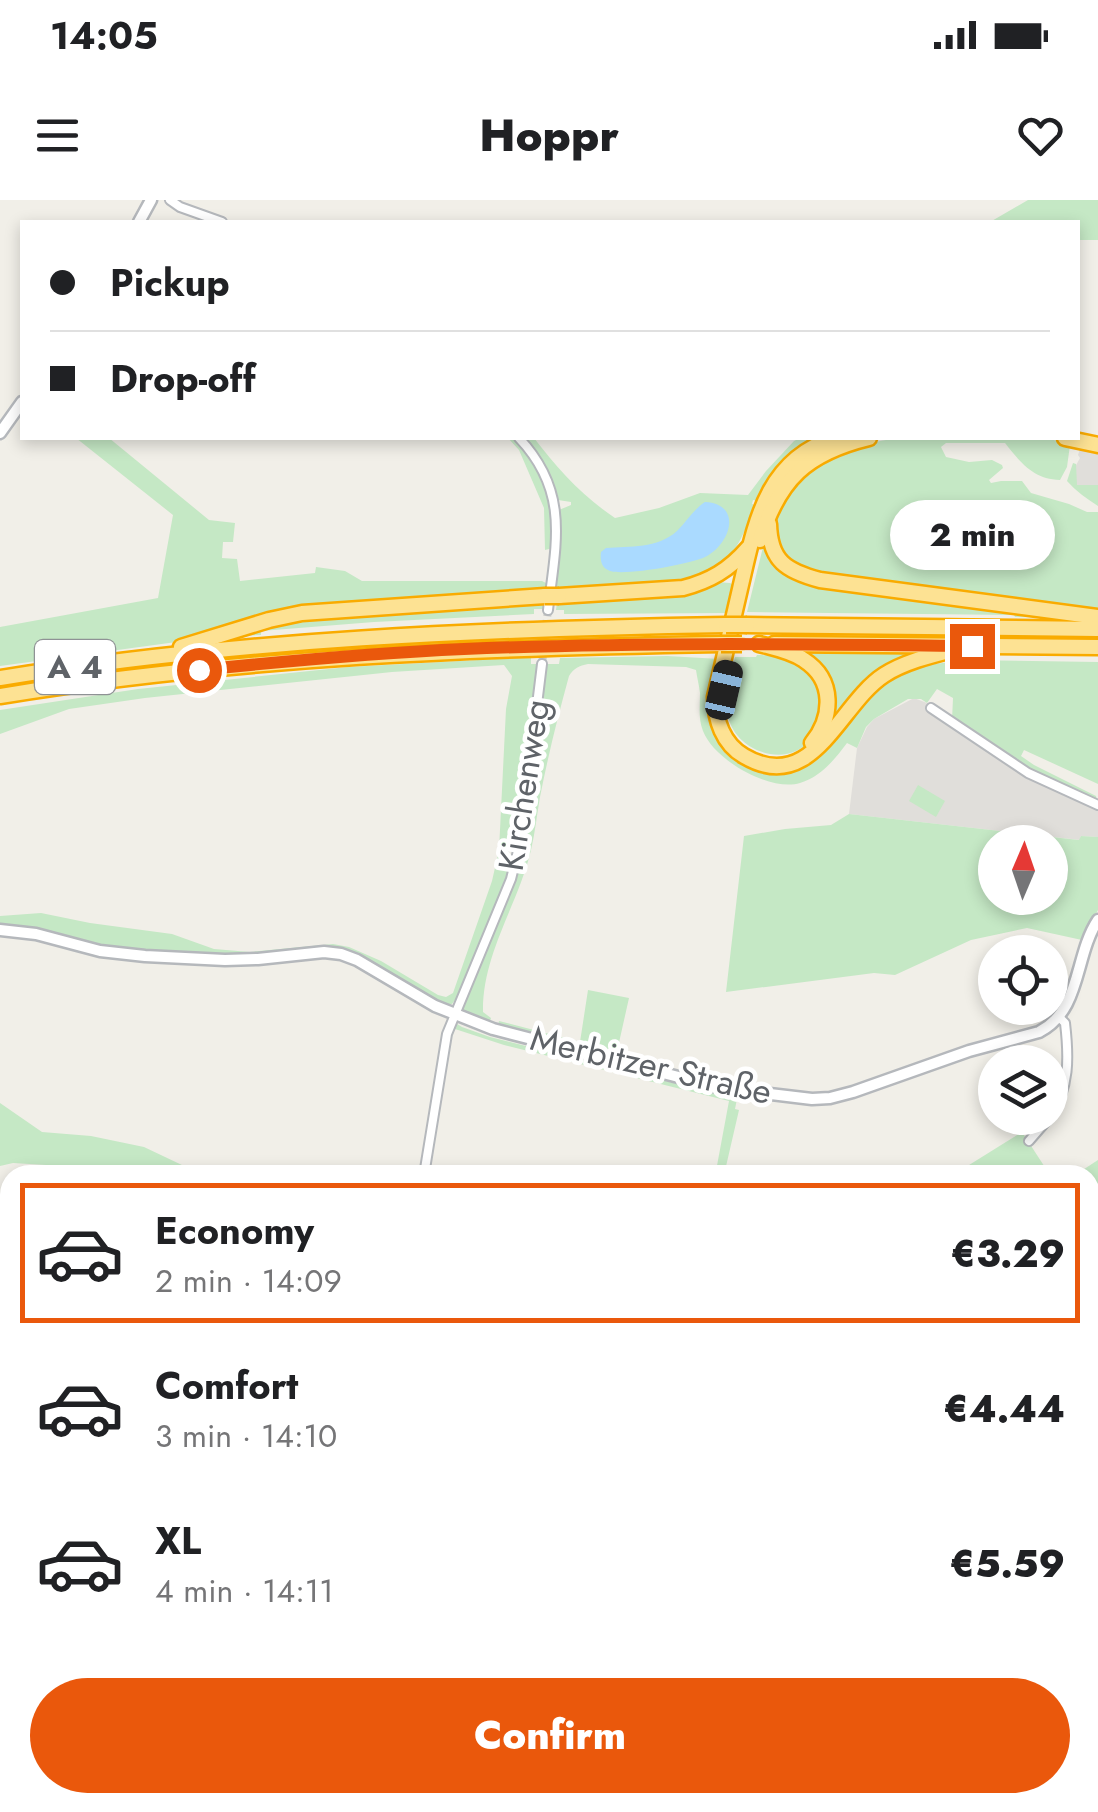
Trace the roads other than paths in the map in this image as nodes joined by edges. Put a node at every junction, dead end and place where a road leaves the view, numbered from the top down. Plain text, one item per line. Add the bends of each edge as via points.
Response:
1 (151, 200) edge
2 (170, 200) edge
3 (217, 220) edge
4 (20, 405) edge
5 (0, 433) edge
6 (521, 440) edge
7 (828, 440) edge
8 (862, 440) edge
9 (768, 518) junction
10 (751, 544) junction
11 (550, 601) junction
12 (1098, 617) edge
13 (1098, 629) edge
14 (759, 644) junction
15 (972, 646) junction
16 (1098, 647) edge
17 (150, 657) junction
18 (542, 664) tunnel mouth
19 (0, 678) edge
20 (0, 696) edge
21 (930, 708) dead end
22 (1098, 805) edge
23 (1098, 920) edge
24 (0, 930) edge
25 (1068, 1004) edge
26 (454, 1014) junction
27 (1052, 1025) edge
28 (1034, 1135) edge
29 (1029, 1141) dead end
30 (426, 1165) edge

1 - 2 street
2 - 3 street
4 - 5 street
6 - 11 street via 541,466 556,506
7 - 10 highway via 774,482
8 - 9 highway via 801,468
9 - 12 highway via 778,560 799,574
9 - 14 highway via 724,711 730,732 749,750 768,757 793,754 822,731 825,684 802,658
10 - 11 highway via 732,566 702,584
10 - 15 highway, A 4 via 715,696 723,734 743,756 762,764 801,760 884,675
11 - 17 highway via 302,613
13 - 17 highway, A 4, bridge via 562,628 327,639
14 - 15 highway, A 4
14 - 20 highway, A 4, bridge via 328,657
15 - 16 highway, A 4
17 - 19 highway, A 4
18 - 26 street, Kirchenweg via 511,879
21 - 22 street via 1028,773
23 - 25 street
24 - 26 street, Merbitzer Straße via 145,956 341,954
26 - 27 street, Merbitzer Straße via 721,1088 812,1099 852,1092
26 - 30 street
28 - 29 street

